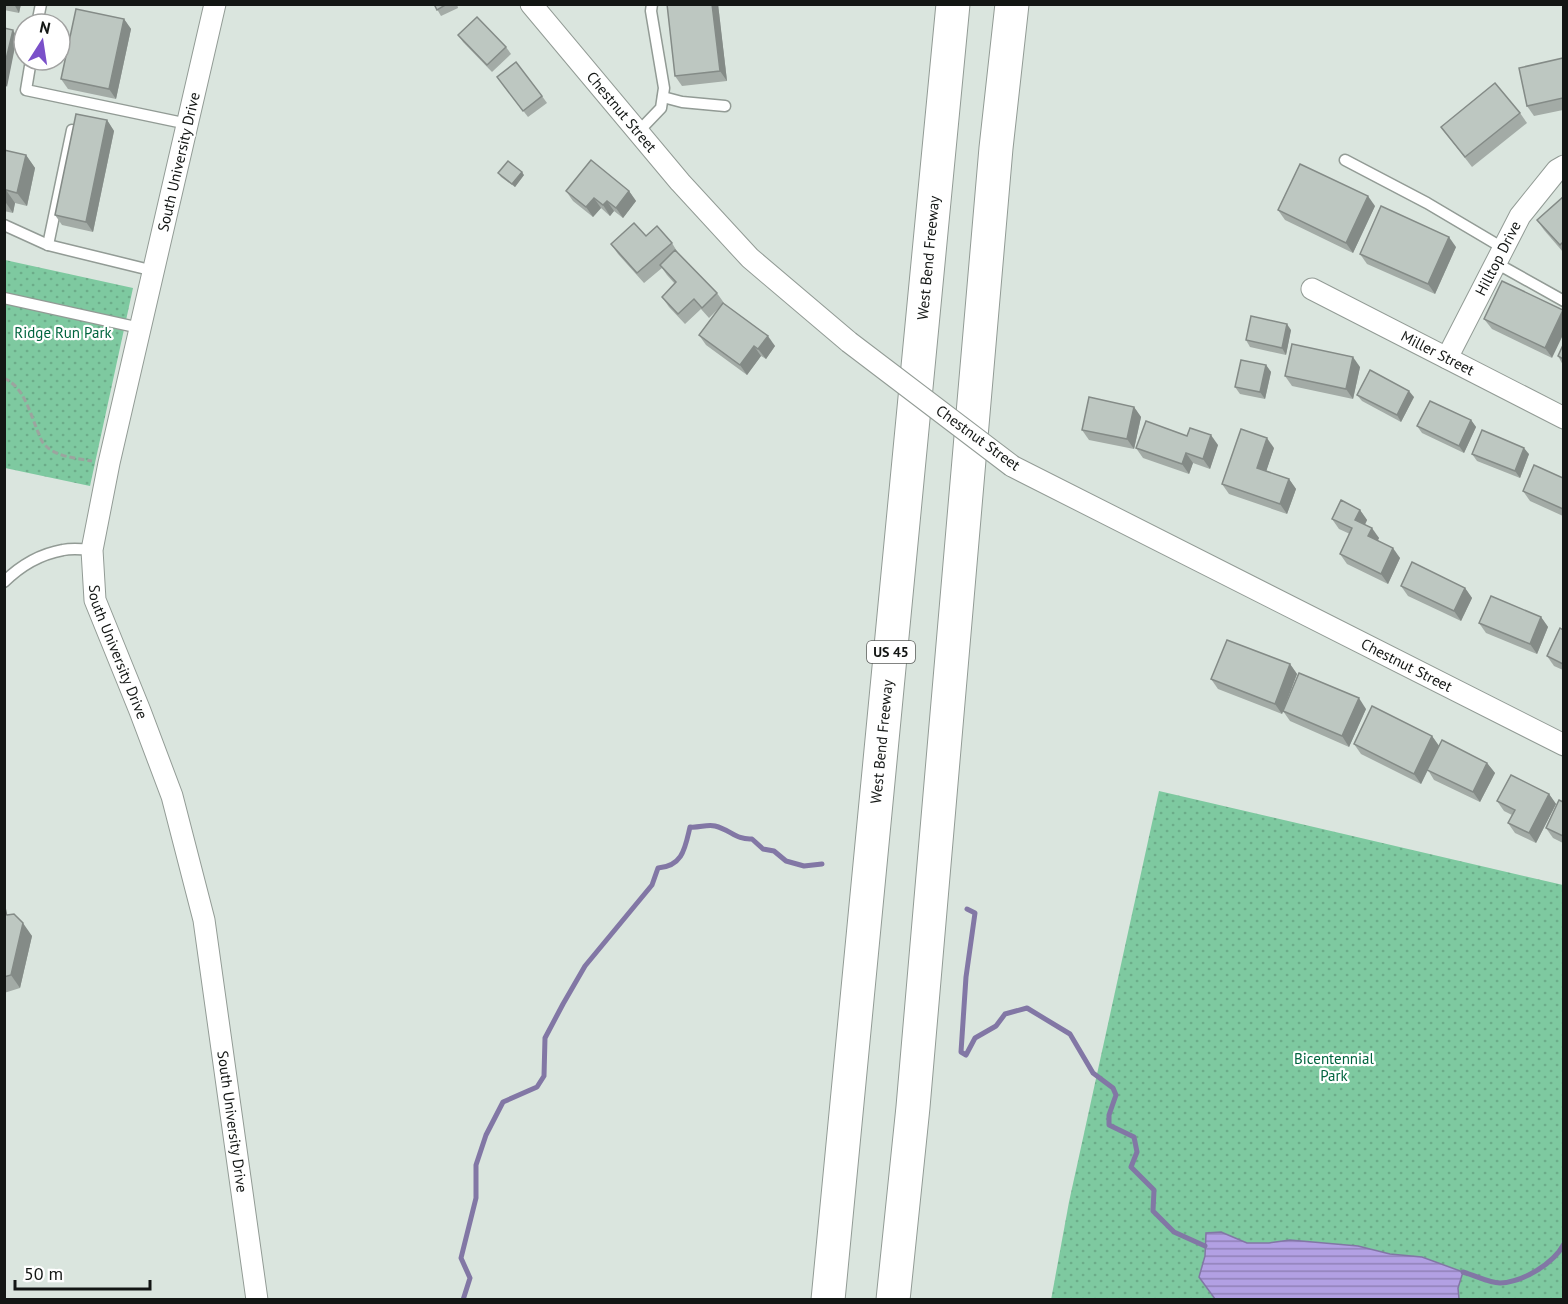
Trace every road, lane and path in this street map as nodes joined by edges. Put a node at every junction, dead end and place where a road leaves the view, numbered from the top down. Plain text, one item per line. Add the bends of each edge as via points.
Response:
1 (215, 4) edge
2 (531, 4) edge
3 (652, 4) edge
4 (953, 4) edge
5 (1012, 4) edge
6 (29, 72) edge
7 (663, 97) junction
8 (725, 106) dead end
9 (188, 124) junction
10 (72, 130) edge
11 (638, 132) junction
12 (1345, 160) dead end
13 (1563, 166) edge
14 (4, 225) edge
15 (48, 245) junction
16 (1499, 256) junction
17 (154, 271) junction
18 (1312, 289) dead end
19 (4, 298) edge
20 (1563, 301) edge
21 (140, 328) junction
22 (1446, 358) junction
23 (4, 378) edge
24 (1563, 418) edge
25 (109, 463) junction
26 (92, 549) junction
27 (4, 582) edge
28 (1563, 745) edge
29 (257, 1299) edge
30 (828, 1299) edge
31 (893, 1299) edge

1 - 9 street, South University Drive
2 - 11 street, Chestnut Street
3 - 7 lane
4 - 30 highway, West Bend Freeway / US 45
5 - 31 highway
6 - 9 lane via 26,90
7 - 8 lane
7 - 11 lane via 662,108
9 - 17 street, South University Drive
10 - 15 lane
11 - 28 street, Chestnut Street, bridge via 750,258 849,342 1012,466
12 - 16 lane via 1427,203
13 - 16 street, Hilltop Drive via 1520,216
14 - 15 lane
15 - 17 lane
16 - 20 lane
16 - 22 street, Hilltop Drive
17 - 21 street, South University Drive
18 - 22 street, Miller Street
19 - 21 lane
21 - 25 street, South University Drive
22 - 24 street, Miller Street
23 - 25 path via 14,382 23,395 43,444 69,457
25 - 26 street, South University Drive
26 - 27 lane via 63,550 40,557
26 - 29 street, South University Drive via 95,600 172,796 204,920

